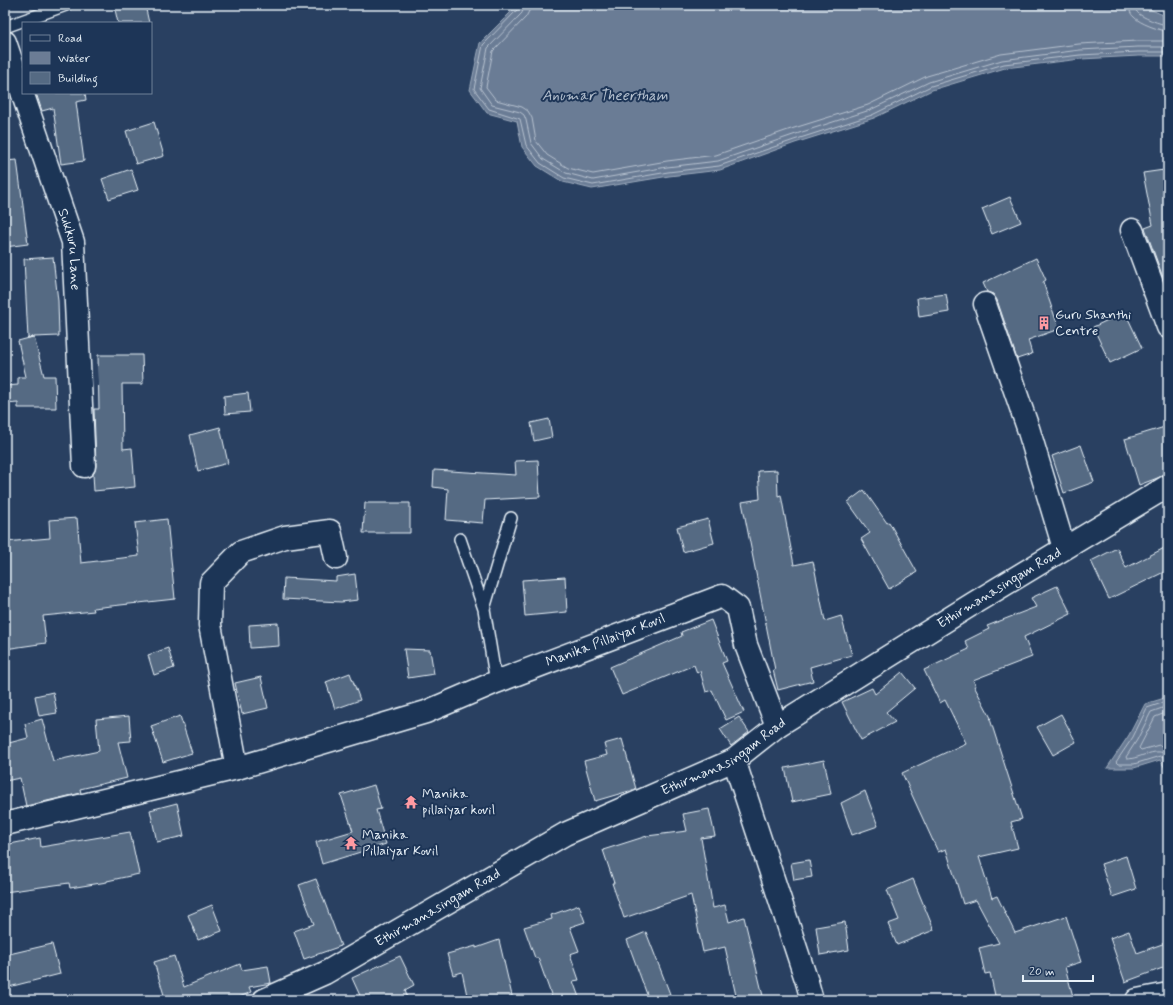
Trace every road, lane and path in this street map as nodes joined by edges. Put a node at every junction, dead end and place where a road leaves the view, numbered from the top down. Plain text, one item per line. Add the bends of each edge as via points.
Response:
1 (66, 5) edge
2 (5, 27) edge
3 (5, 42) edge
4 (22, 92) edge
5 (23, 94) edge
6 (1132, 230) dead end
7 (985, 304) dead end
8 (1168, 327) edge
9 (84, 466) dead end
10 (1168, 486) edge
11 (511, 518) dead end
12 (460, 539) dead end
13 (1064, 548) junction
14 (336, 558) dead end
15 (484, 609) junction
16 (496, 682) junction
17 (777, 726) junction
18 (734, 760) junction
19 (237, 768) junction
20 (5, 824) edge
21 (1168, 994) edge
22 (264, 1000) edge
23 (812, 1000) edge
24 (1137, 1000) edge

1 - 2 lane
3 - 4 street, Sukkuru Lane
5 - 9 street, Sukkuru Lane via 73,242
6 - 8 street
7 - 13 street via 1028,428
10 - 13 street, Ethirmanasingam Road
11 - 15 lane
12 - 15 lane
13 - 17 street, Ethirmanasingam Road
14 - 19 street via 330,531 285,537 241,552 211,583 210,626
15 - 16 lane
16 - 17 street, Manika Pillaiyar Kovil via 722,596 738,608 746,645
16 - 19 street, Manika Pillaiyar Kovil via 426,712
17 - 18 street, Ethirmanasingam Road
18 - 22 street, Ethirmanasingam Road via 565,834 325,973
18 - 23 street
19 - 20 street, Manika Pillaiyar Kovil
21 - 24 street

